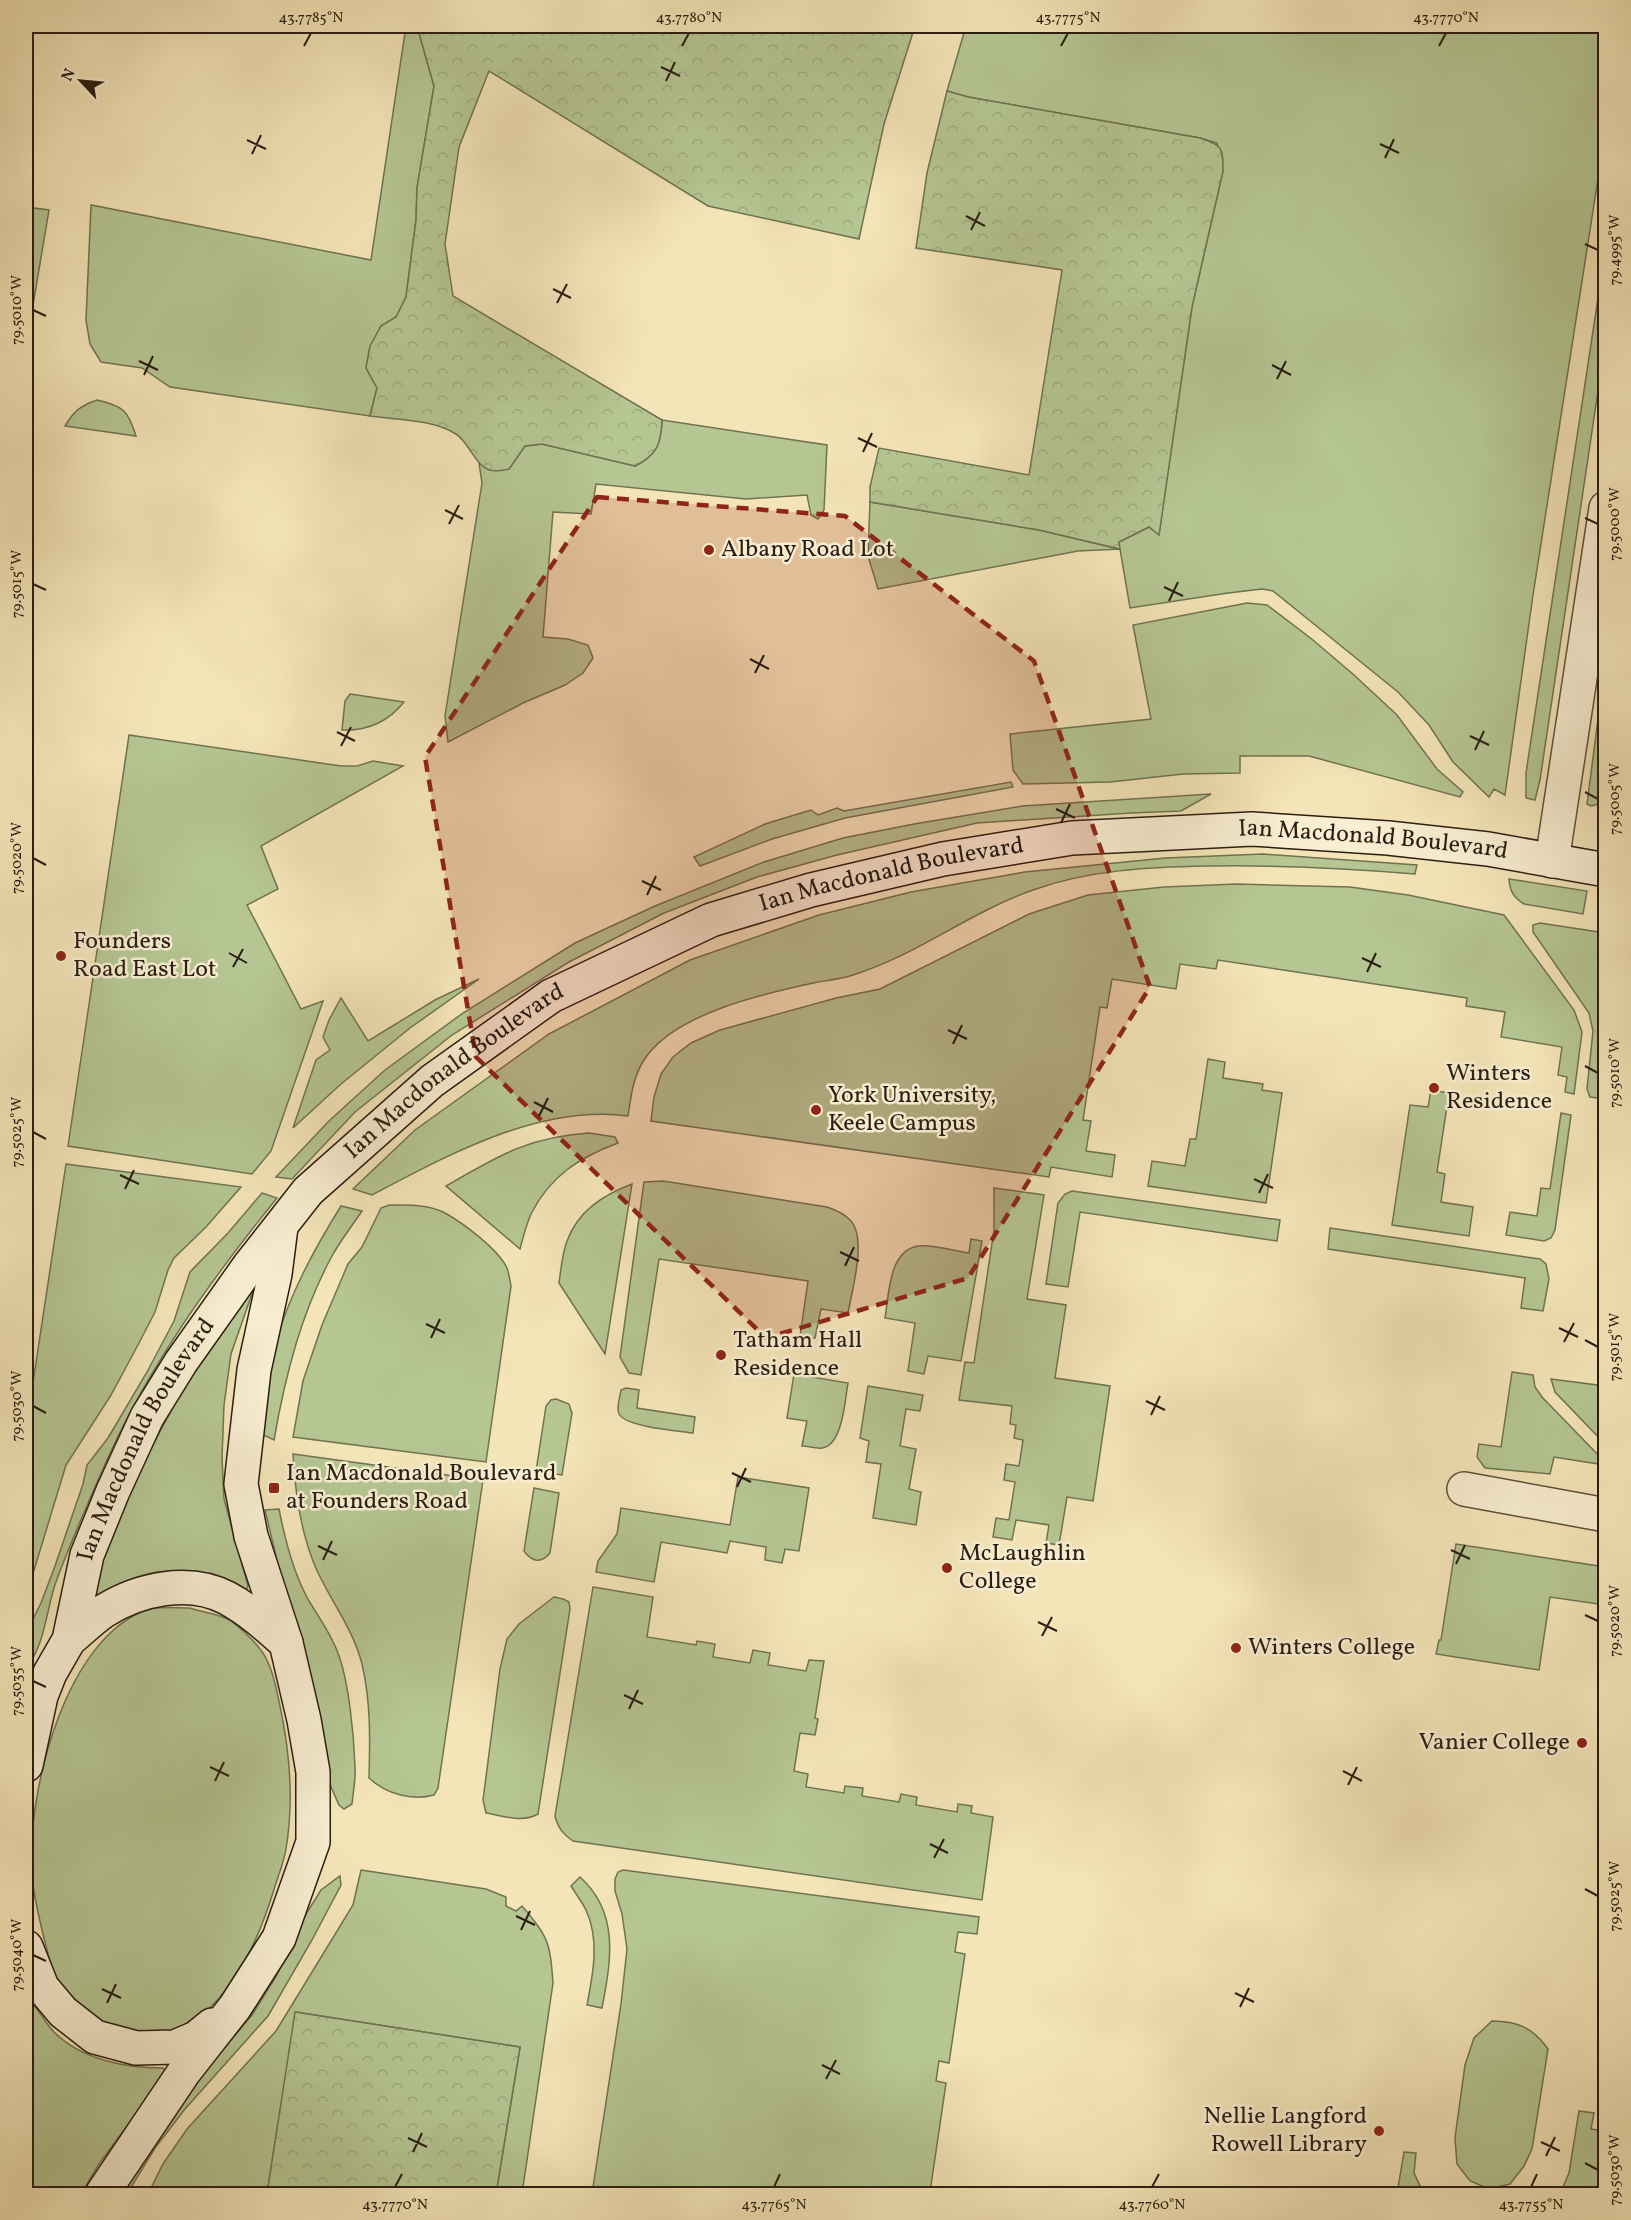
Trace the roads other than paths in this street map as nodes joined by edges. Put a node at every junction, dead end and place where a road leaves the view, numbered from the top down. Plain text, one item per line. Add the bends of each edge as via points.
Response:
1 (1605, 508) edge
2 (1552, 861) junction
3 (1605, 870) edge
4 (281, 1227) junction
5 (1464, 1490) dead end
6 (1605, 1515) edge
7 (69, 1640) junction
8 (285, 1643) junction
9 (33, 1700) edge
10 (26, 1765) edge
11 (26, 1947) edge
12 (235, 2007) junction
13 (102, 2194) edge

1 - 2 street
2 - 3 street, Ian Macdonald Boulevard
2 - 4 street, Ian Macdonald Boulevard via 1399,839 1252,829 1072,838 943,858 811,890 711,920 551,996 432,1081 308,1191
4 - 7 street, Ian Macdonald Boulevard via 214,1314 147,1417 87,1555
4 - 8 street, Ian Macdonald Boulevard via 254,1370 241,1484 251,1536
5 - 6 street
7 - 8 street, Ian Macdonald Boulevard via 103,1612 158,1588 197,1590 225,1597 256,1616
7 - 9 street, Ian Macdonald Boulevard
8 - 12 street, Ian Macdonald Boulevard via 313,1772 313,1842 279,1938
9 - 10 street, Ian Macdonald Boulevard
11 - 12 street, Ian Macdonald Boulevard via 42,1987 63,2012 95,2037 136,2048 175,2047 196,2038
12 - 13 street, Ian Macdonald Boulevard via 184,2072

